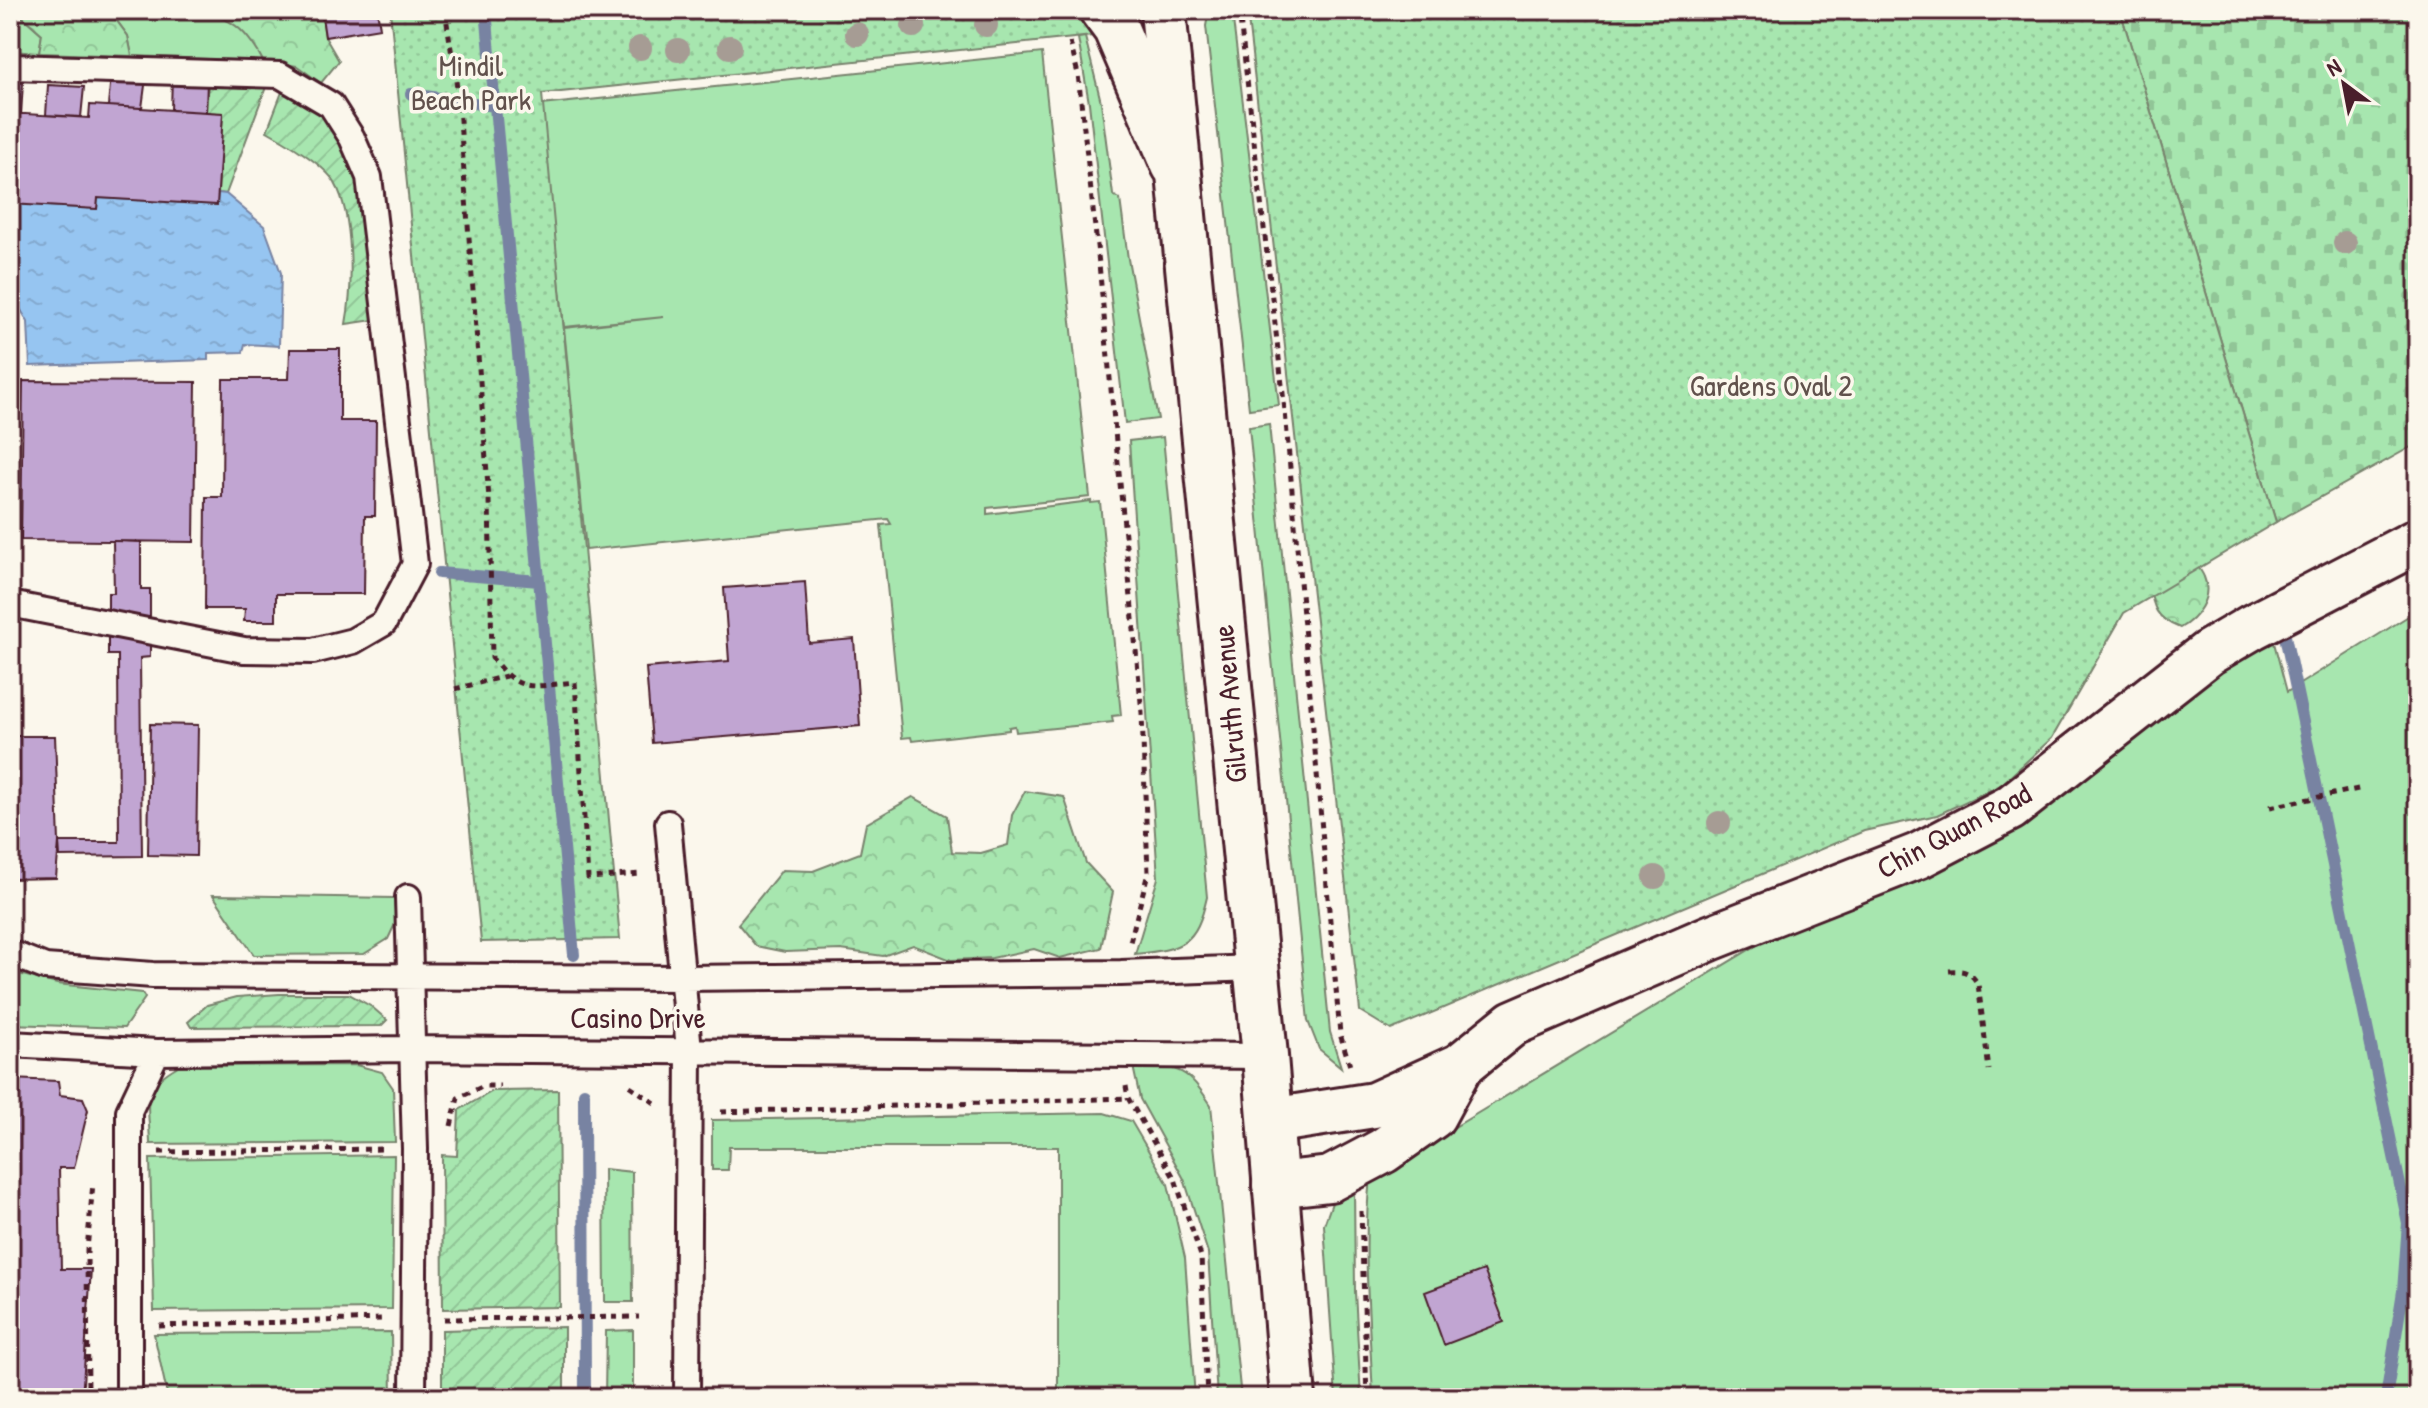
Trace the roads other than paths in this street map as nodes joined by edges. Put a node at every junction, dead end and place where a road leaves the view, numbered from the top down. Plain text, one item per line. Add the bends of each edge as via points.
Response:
1 (1163, 10) edge
2 (1086, 23) edge
3 (10, 67) edge
4 (1181, 182) junction
5 (2418, 541) edge
6 (10, 604) edge
7 (668, 823) dead end
8 (408, 897) dead end
9 (10, 953) edge
10 (1255, 968) junction
11 (409, 975) junction
12 (684, 978) junction
13 (10, 1044) edge
14 (410, 1049) junction
15 (689, 1050) junction
16 (157, 1052) junction
17 (1265, 1056) junction
18 (1460, 1066) junction
19 (1271, 1121) junction
20 (1275, 1185) junction
21 (129, 1398) edge
22 (413, 1398) edge
23 (687, 1398) edge
24 (1293, 1398) edge

1 - 4 street, Gilruth Avenue
2 - 4 street via 1116,29
3 - 6 lane via 280,75 331,105 369,177 415,564 384,623 353,641 313,651 244,650
4 - 10 street, Gilruth Avenue
5 - 18 street, Chin Quan Road via 2208,653 2010,808 1918,856 1513,1023
7 - 12 lane
8 - 11 lane
9 - 11 lane, Casino Drive via 45,967 153,975
10 - 12 lane, Casino Drive
10 - 17 street, Gilruth Avenue
11 - 12 lane, Casino Drive
11 - 14 lane
12 - 15 lane
13 - 16 lane, Casino Drive
14 - 15 lane, Casino Drive
14 - 16 lane, Casino Drive
14 - 22 lane via 415,1149
15 - 17 lane, Casino Drive
15 - 23 lane
16 - 21 lane via 129,1111
17 - 19 street, Gilruth Avenue
18 - 19 street, Chin Quan Road via 1374,1105
18 - 20 street, Chin Quan Road via 1433,1116 1383,1151 1330,1179
19 - 20 street, Gilruth Avenue
20 - 24 street, Gilruth Avenue

